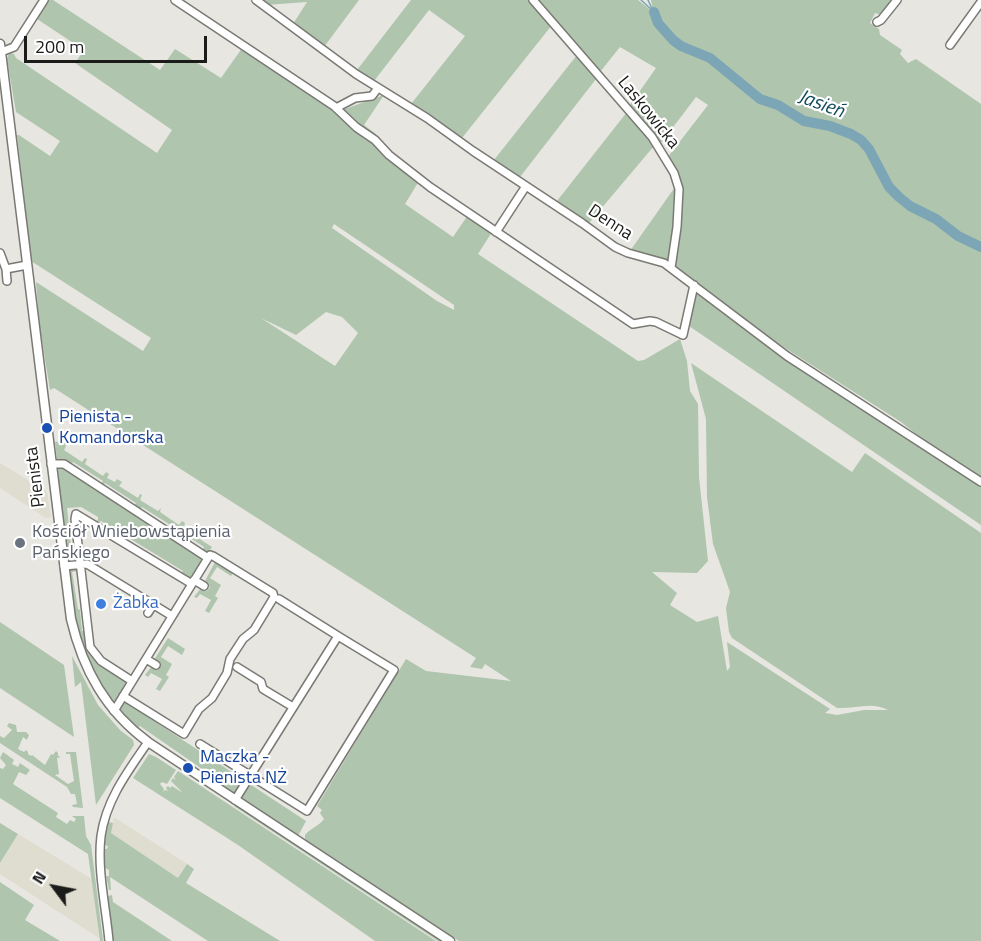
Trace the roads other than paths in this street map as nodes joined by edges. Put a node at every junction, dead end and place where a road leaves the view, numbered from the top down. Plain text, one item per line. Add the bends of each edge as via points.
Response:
1 (44, 0) edge
2 (175, 0) edge
3 (256, 0) edge
4 (533, 0) edge
5 (897, 0) edge
6 (981, 2) edge
7 (877, 22) dead end
8 (950, 45) dead end
9 (1, 48) edge
10 (3, 88) edge
11 (378, 88) junction
12 (336, 108) junction
13 (526, 186) junction
14 (496, 232) junction
15 (0, 253) edge
16 (27, 266) junction
17 (671, 268) junction
18 (6, 269) junction
19 (7, 281) dead end
20 (694, 285) junction
21 (51, 464) junction
22 (981, 482) edge
23 (85, 512) dead end
24 (76, 514) junction
25 (208, 558) junction
26 (79, 564) junction
27 (64, 566) junction
28 (193, 582) junction
29 (204, 586) dead end
30 (279, 599) dead end
31 (153, 604) junction
32 (148, 612) dead end
33 (172, 616) junction
34 (338, 636) junction
35 (146, 659) junction
36 (156, 665) dead end
37 (237, 667) dead end
38 (132, 681) junction
39 (123, 696) junction
40 (293, 707) junction
41 (114, 711) junction
42 (148, 742) junction
43 (200, 744) dead end
44 (251, 776) junction
45 (235, 800) junction
46 (109, 941) edge
47 (450, 941) edge

1 - 9 street via 14,47
2 - 12 street
3 - 11 street, Denna
4 - 17 street, Laskowicka via 652,137 674,173 679,189
5 - 7 street
6 - 8 street
9 - 10 street, Pienista
10 - 16 street, Pienista
11 - 12 street via 372,96 354,98
11 - 13 street, Denna
12 - 14 street via 389,155
13 - 14 street
13 - 17 street, Denna via 615,247
14 - 20 street via 633,324 656,322 683,335
15 - 18 street
16 - 18 street
16 - 21 street, Pienista
17 - 20 street, Denna
18 - 19 street
20 - 22 street, Denna via 787,356
21 - 25 street via 64,464
21 - 27 street, Pienista
23 - 24 street
24 - 26 street
24 - 28 street
25 - 28 street
25 - 39 street via 211,555 273,593 254,630 243,639 212,698 199,709 184,734
26 - 27 street
26 - 31 street via 88,564
26 - 38 street via 90,647 98,659
27 - 41 street, Pienista via 79,650 93,681
28 - 29 street
28 - 33 street
30 - 34 street
31 - 32 street
31 - 33 street
33 - 35 street
34 - 40 street
34 - 44 street via 394,670 307,811
35 - 36 street
35 - 38 street
37 - 40 street
38 - 39 street
39 - 41 street
40 - 44 street
41 - 42 street, Pienista
42 - 45 street, Pienista
42 - 46 street via 114,795 101,835
43 - 44 street
44 - 45 street
45 - 47 street, Pienista

